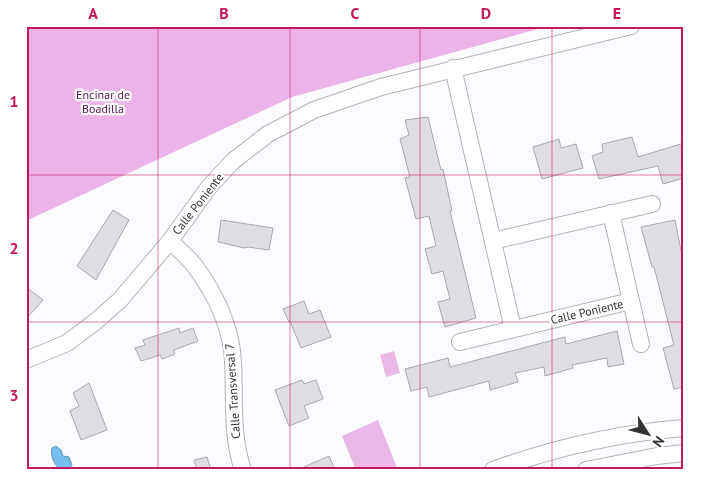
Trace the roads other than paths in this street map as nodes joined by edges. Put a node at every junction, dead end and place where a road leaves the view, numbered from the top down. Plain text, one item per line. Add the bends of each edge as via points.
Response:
1 (630, 26) edge
2 (453, 68) junction
3 (652, 204) dead end
4 (611, 213) junction
5 (170, 241) junction
6 (493, 241) junction
7 (631, 301) junction
8 (513, 329) junction
9 (460, 342) dead end
10 (641, 344) dead end
11 (26, 360) edge
12 (684, 428) edge
13 (684, 453) edge
14 (243, 470) edge
15 (493, 470) edge
16 (586, 470) edge

1 - 2 street, Calle Poniente
2 - 5 street, Calle Poniente via 382,87 322,108 268,134 209,187
2 - 6 street
3 - 4 street
4 - 6 street
4 - 7 street, Calle Poniente
5 - 11 street, Calle Poniente via 120,300 95,322 67,343
5 - 14 street, Calle Transversal 7 via 194,265 218,304 228,331 233,361 234,425
6 - 8 street
7 - 8 street, Calle Poniente
7 - 10 street, Calle Poniente
8 - 9 street, Calle Poniente
12 - 15 street via 600,440
13 - 16 street

